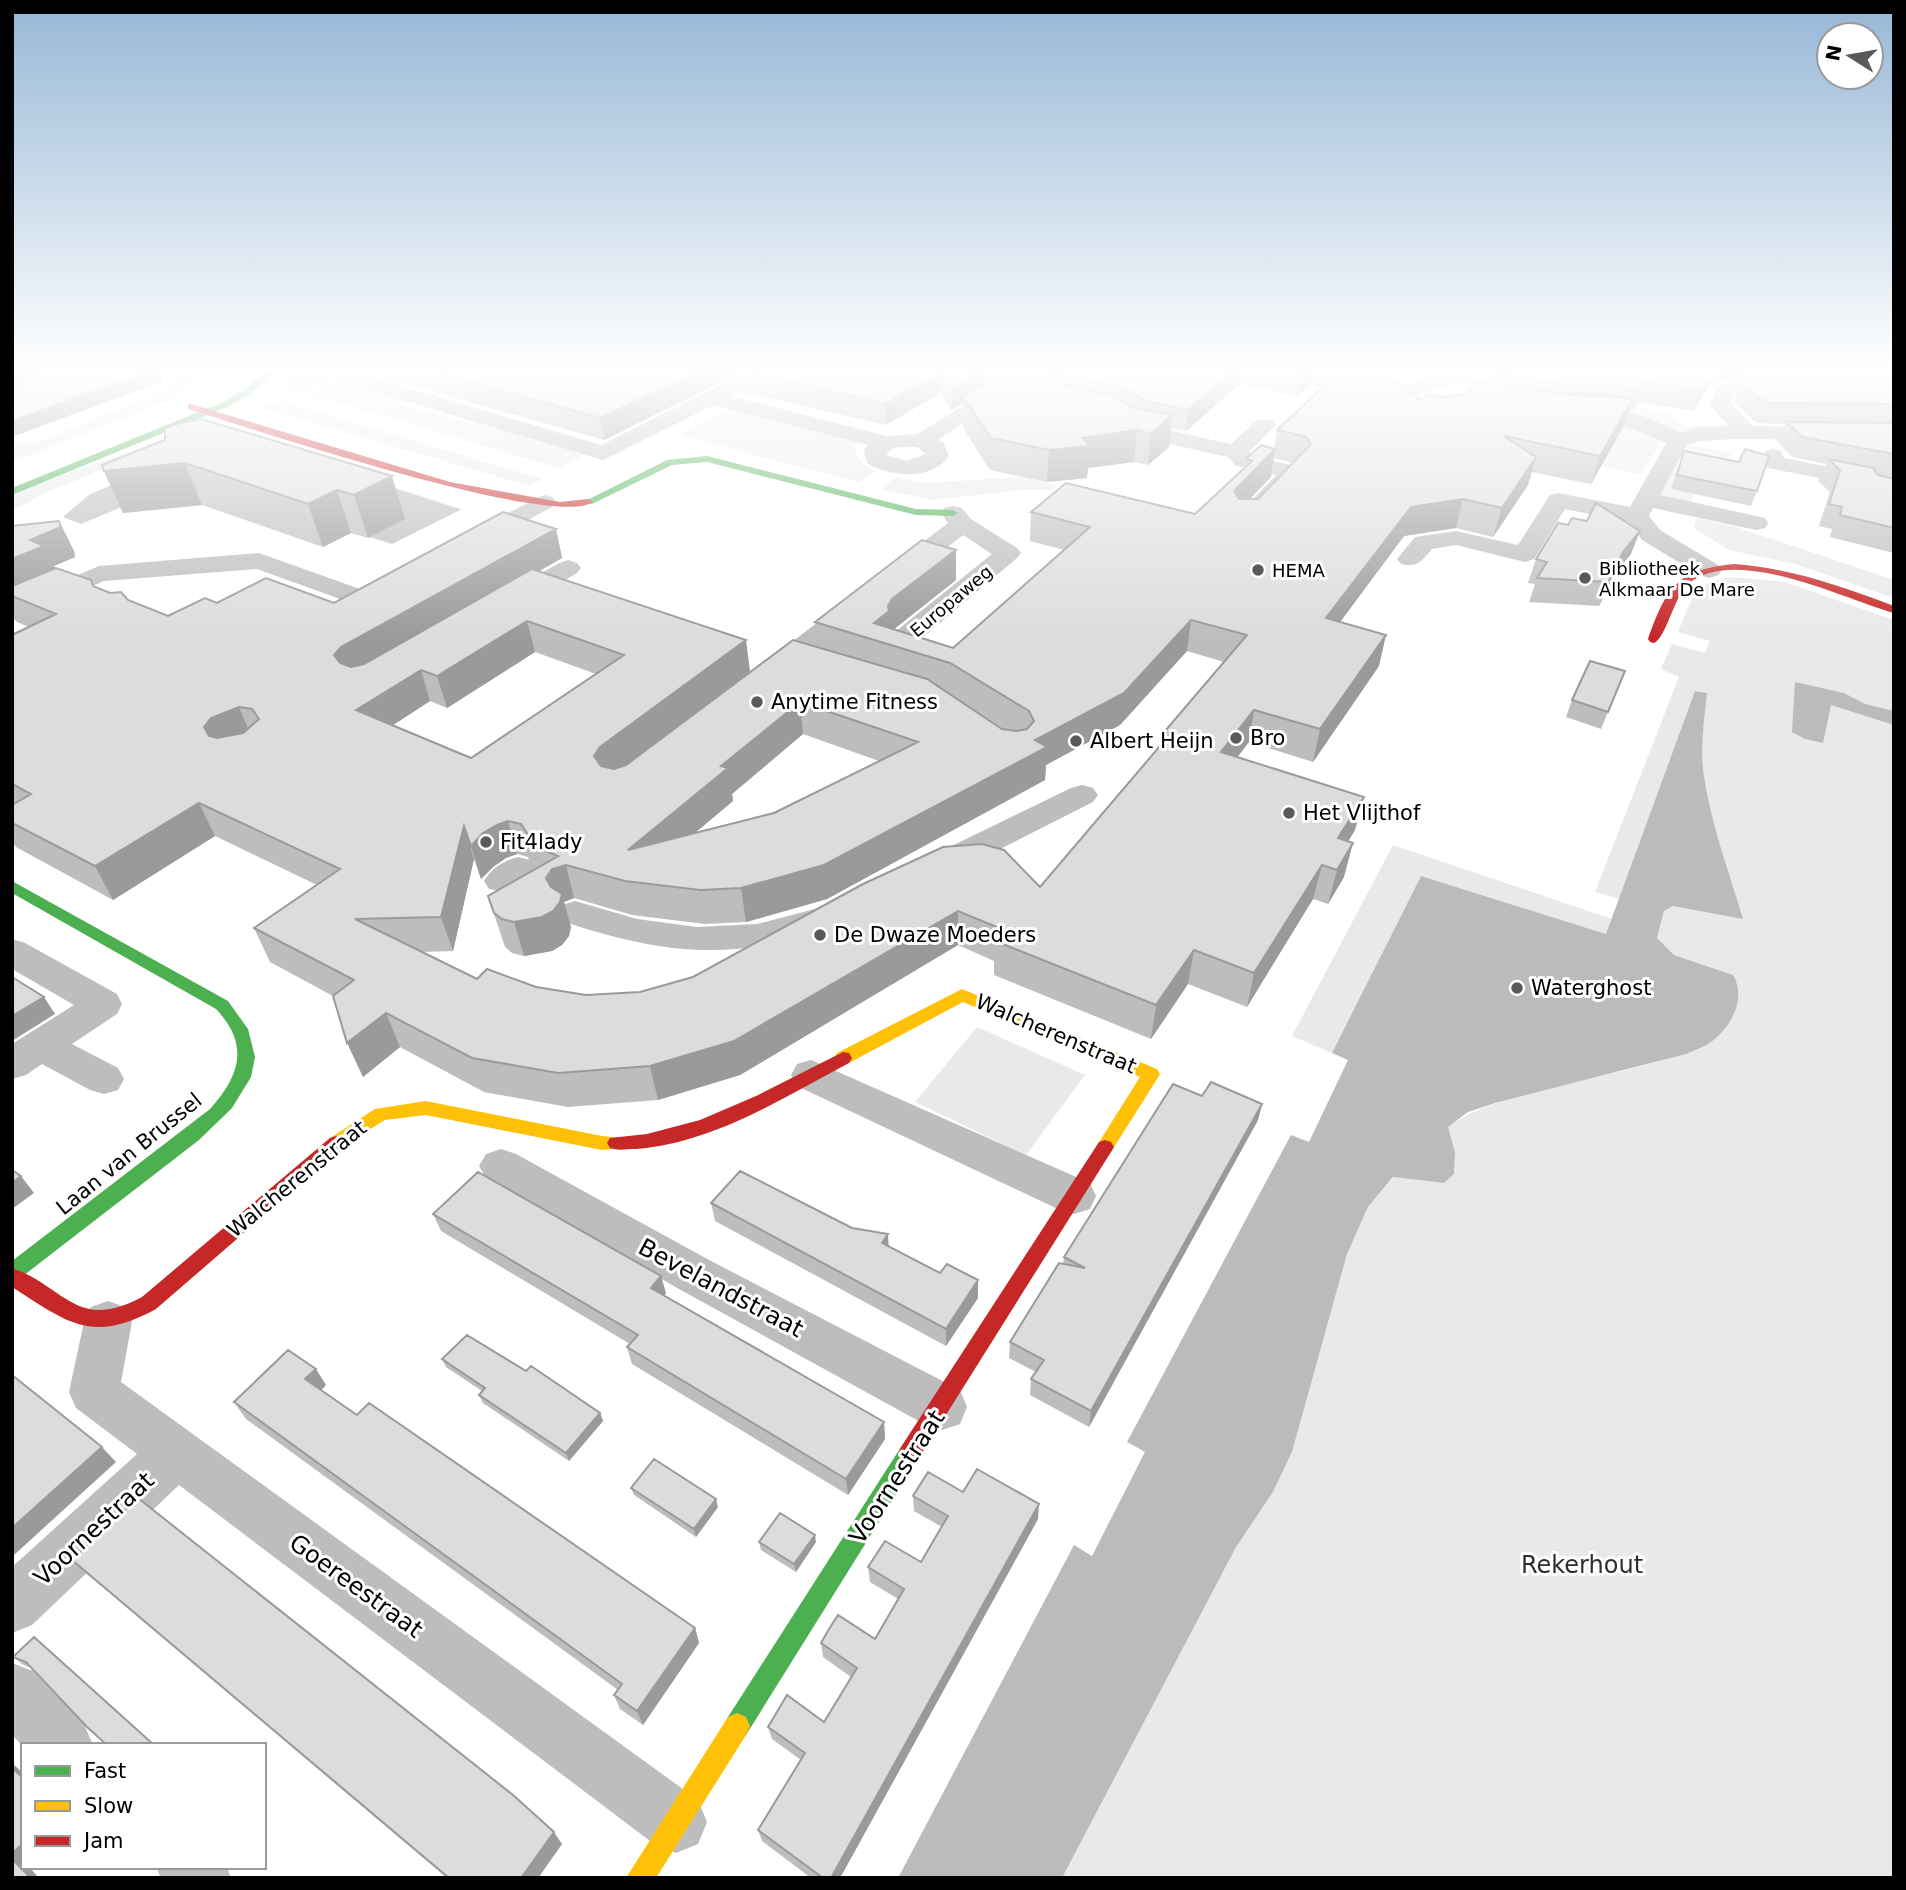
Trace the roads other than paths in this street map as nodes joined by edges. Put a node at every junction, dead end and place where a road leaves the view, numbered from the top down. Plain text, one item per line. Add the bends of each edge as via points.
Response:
1 (57, 460) edge
2 (90, 460) edge
3 (368, 460) edge
4 (421, 460) edge
5 (683, 460) edge
6 (712, 460) edge
7 (879, 460) edge
8 (932, 460) edge
9 (1243, 460) edge
10 (1667, 460) edge
11 (1777, 460) edge
12 (12, 478) edge
13 (12, 492) edge
14 (1894, 493) edge
15 (544, 502) junction
16 (1641, 508) junction
17 (957, 518) junction
18 (1244, 520) edge
19 (1756, 523) dead end
20 (458, 548) edge
21 (1410, 559) dead end
22 (568, 568) dead end
23 (946, 570) junction
24 (1709, 570) junction
25 (410, 574) edge
26 (539, 585) junction
27 (578, 598) edge
28 (1894, 610) edge
29 (492, 612) edge
30 (12, 613) edge
31 (905, 638) edge
32 (1654, 639) dead end
33 (769, 657) junction
34 (821, 667) edge
35 (746, 691) edge
36 (1082, 795) dead end
37 (909, 881) edge
38 (15, 891) edge
39 (849, 909) edge
40 (575, 913) dead end
41 (12, 952) edge
42 (27, 1054) edge
43 (1151, 1074) joint
44 (811, 1075) junction
45 (104, 1079) dead end
46 (501, 1166) dead end
47 (1074, 1196) junction
48 (12, 1274) edge
49 (108, 1322) junction
50 (942, 1407) junction
51 (176, 1452) junction
52 (12, 1605) edge
53 (12, 1692) edge
54 (61, 1743) edge
55 (676, 1822) junction
56 (640, 1878) edge

1 - 12 street
2 - 13 street
3 - 15 street via 448,485
4 - 15 street
5 - 15 street via 589,502 566,506
6 - 17 street
7 - 8 street via 907,467
9 - 18 street via 1292,472
10 - 16 street
11 - 14 street via 1877,483 1876,489
15 - 20 street
16 - 19 street
16 - 21 street via 1563,492 1525,554 1457,538 1424,542
16 - 24 street via 1651,535
17 - 23 street
17 - 23 street, Europaweg via 1008,553
22 - 26 street
23 - 31 street, Europaweg
23 - 33 street
24 - 28 street via 1770,571
24 - 32 street via 1684,583
25 - 30 street via 362,599 259,561 99,574
26 - 27 street
26 - 29 street
33 - 34 street
33 - 35 street
36 - 37 street
38 - 48 street, Laan van Brussel via 222,1005 242,1028 247,1050 236,1087 218,1110
39 - 40 street via 791,930 750,938 685,940 624,931
41 - 42 street via 103,1004
42 - 45 street
43 - 44 street, Walcherenstraat via 962,995
43 - 47 street, Voornestraat
44 - 47 street
44 - 49 street, Walcherenstraat via 710,1126 645,1142 602,1143 426,1108 381,1114 337,1142 149,1303
46 - 50 street, Bevelandstraat
47 - 50 street, Voornestraat
48 - 49 street via 82,1317
49 - 51 street, Goereestraat via 94,1392
50 - 55 street, Voornestraat
51 - 52 street, Voornestraat
51 - 55 street, Goereestraat
53 - 54 street
55 - 56 street, Voornestraat

